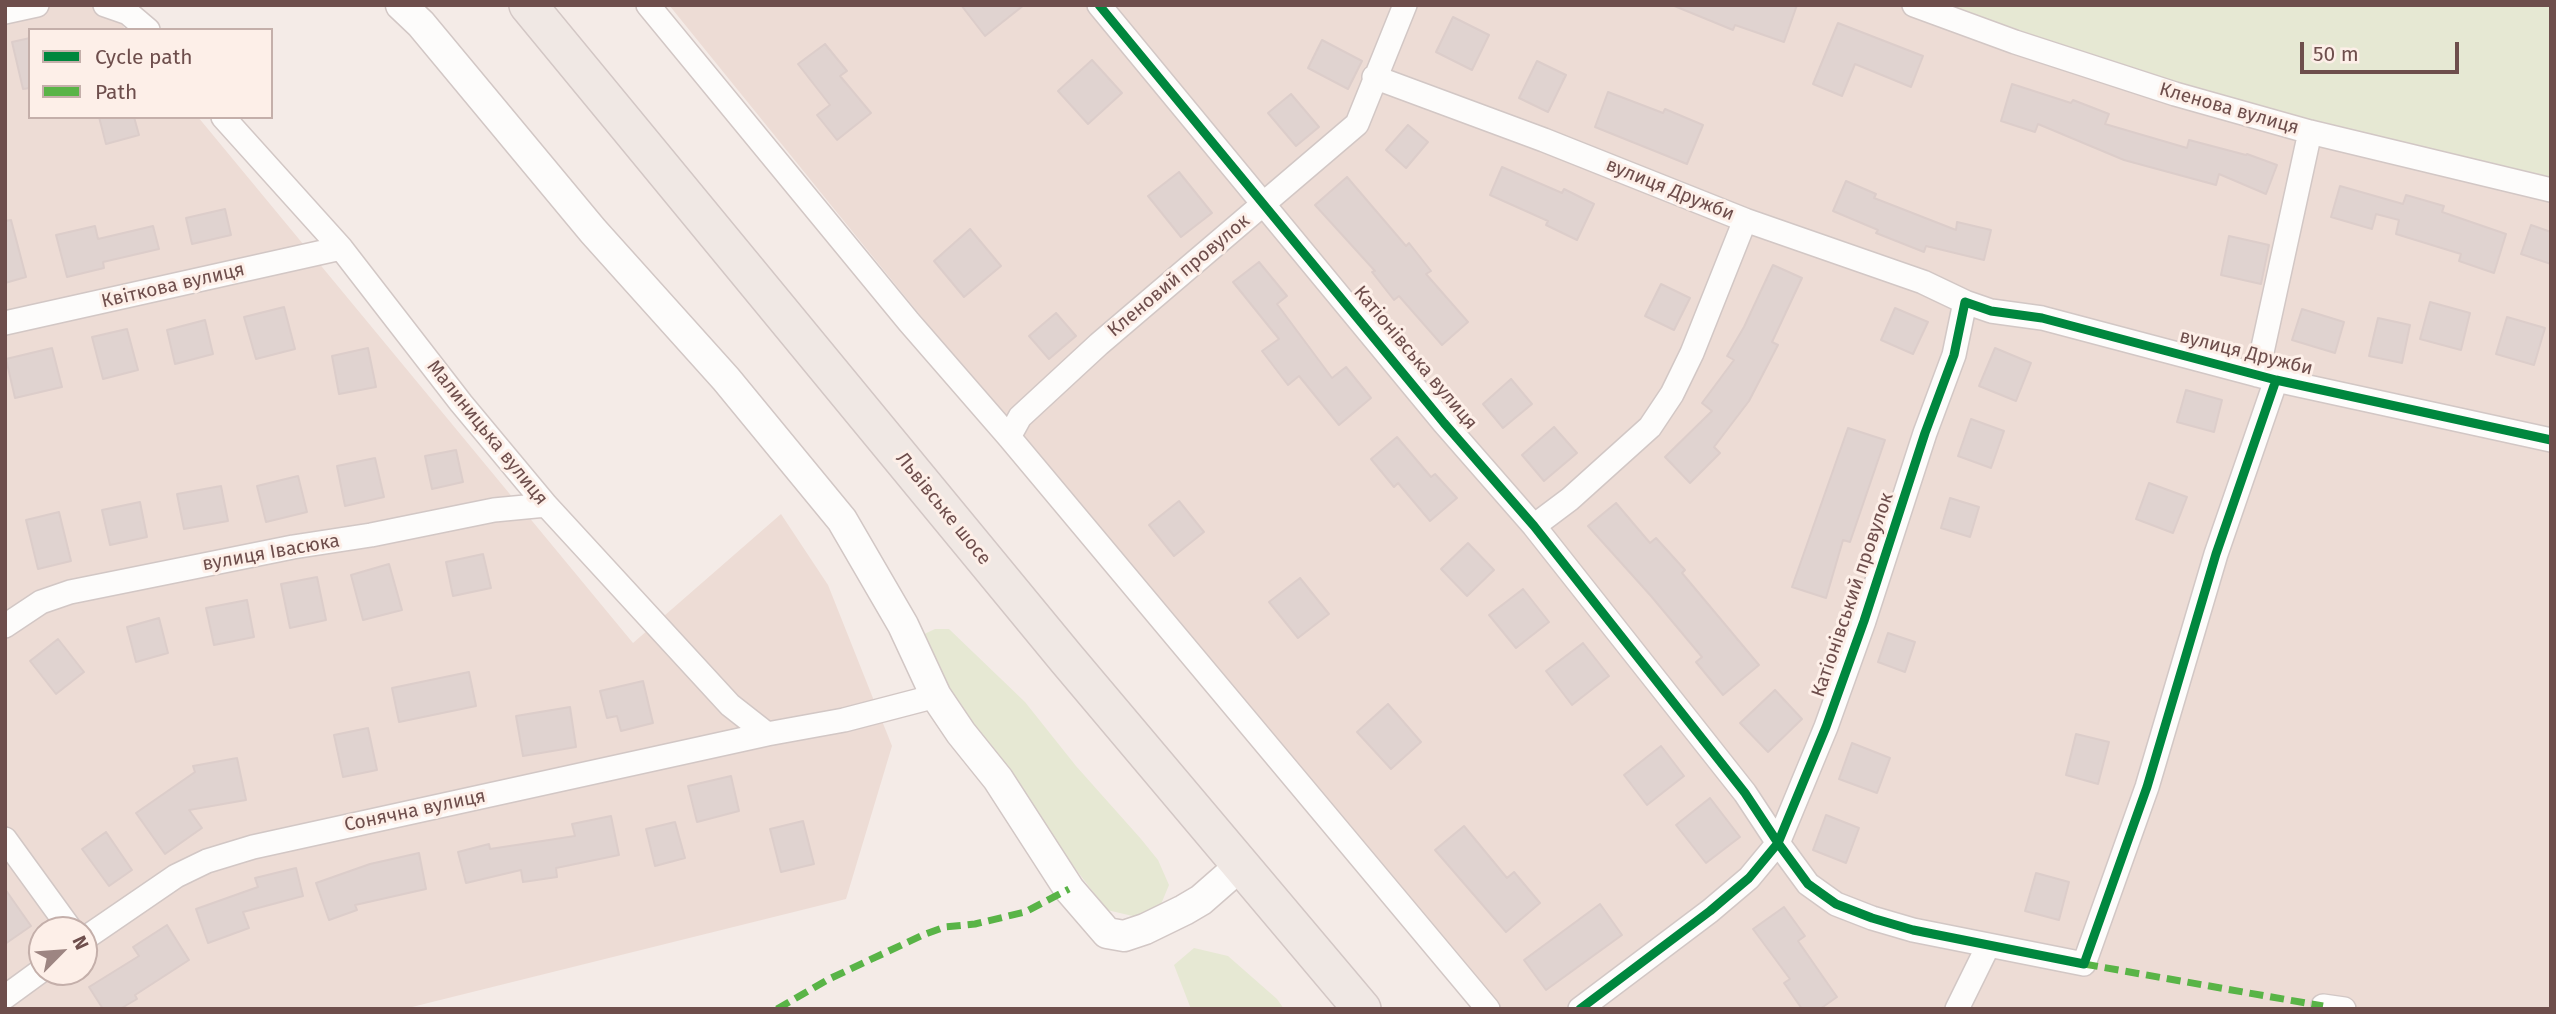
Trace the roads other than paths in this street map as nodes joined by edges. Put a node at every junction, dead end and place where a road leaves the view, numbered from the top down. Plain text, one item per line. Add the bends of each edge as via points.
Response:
1 (37, 5) edge
2 (105, 5) edge
3 (401, 5) edge
4 (528, 5) edge
5 (648, 5) edge
6 (1099, 5) edge
7 (1405, 5) edge
8 (1914, 5) edge
9 (5, 12) edge
10 (146, 28) edge
11 (1374, 77) junction
12 (225, 119) edge
13 (2310, 132) junction
14 (2551, 190) edge
15 (1264, 202) junction
16 (1745, 220) junction
17 (341, 248) junction
18 (1965, 302) junction
19 (5, 323) edge
20 (2266, 378) junction
21 (1009, 437) junction
22 (2551, 440) edge
23 (546, 505) junction
24 (1534, 526) junction
25 (5, 626) edge
26 (936, 696) junction
27 (767, 734) junction
28 (5, 839) edge
29 (1778, 843) junction
30 (1241, 865) junction
31 (61, 916) edge
32 (98, 929) edge
33 (1988, 946) junction
34 (28, 980) edge
35 (5, 997) edge
36 (1362, 1009) edge
37 (1488, 1009) edge
38 (1580, 1009) edge
39 (1957, 1009) edge

1 - 9 street
2 - 10 street via 128,13
3 - 26 street via 726,379 842,520 903,625
4 - 30 main road, Львівське шосе
5 - 21 street
6 - 15 street, Катіонівська вулиця
7 - 11 street, Кленовий провулок
8 - 13 street, Кленова вулиця via 2162,90
11 - 15 street, Кленовий провулок via 1357,124
11 - 16 street, вулиця Дружби
12 - 17 street, Малиницька вулиця
13 - 14 street, Кленова вулиця
13 - 20 street
15 - 21 street, Кленовий провулок via 1051,387 1020,416
15 - 24 street, Катіонівська вулиця
16 - 18 street, вулиця Дружби via 1923,282
16 - 24 street via 1692,353 1650,427
17 - 19 street, Квіткова вулиця
17 - 23 street, Малиницька вулиця
18 - 20 street, вулиця Дружби
18 - 29 street, Катіонівський провулок via 1954,355 1835,704
20 - 22 street, вулиця Дружби
20 - 33 street, Катіонівська вулиця via 2147,787 2084,964
21 - 37 street
23 - 25 street, вулиця Івасюка via 494,510 69,592 41,602
23 - 27 street, Малиницька вулиця via 730,705
24 - 29 street, Катіонівська вулиця via 1745,793
26 - 27 street, Сонячна вулиця
26 - 30 street via 998,779 1069,889 1107,933 1124,936 1178,914 1202,900
27 - 32 street, Сонячна вулиця via 253,847 207,861 144,896
28 - 31 street
29 - 33 street, Катіонівська вулиця via 1808,884 1836,904 1913,930
29 - 38 street, Катіонівський провулок via 1749,878 1710,911
30 - 36 main road, Львівське шосе
33 - 39 street
34 - 35 street

